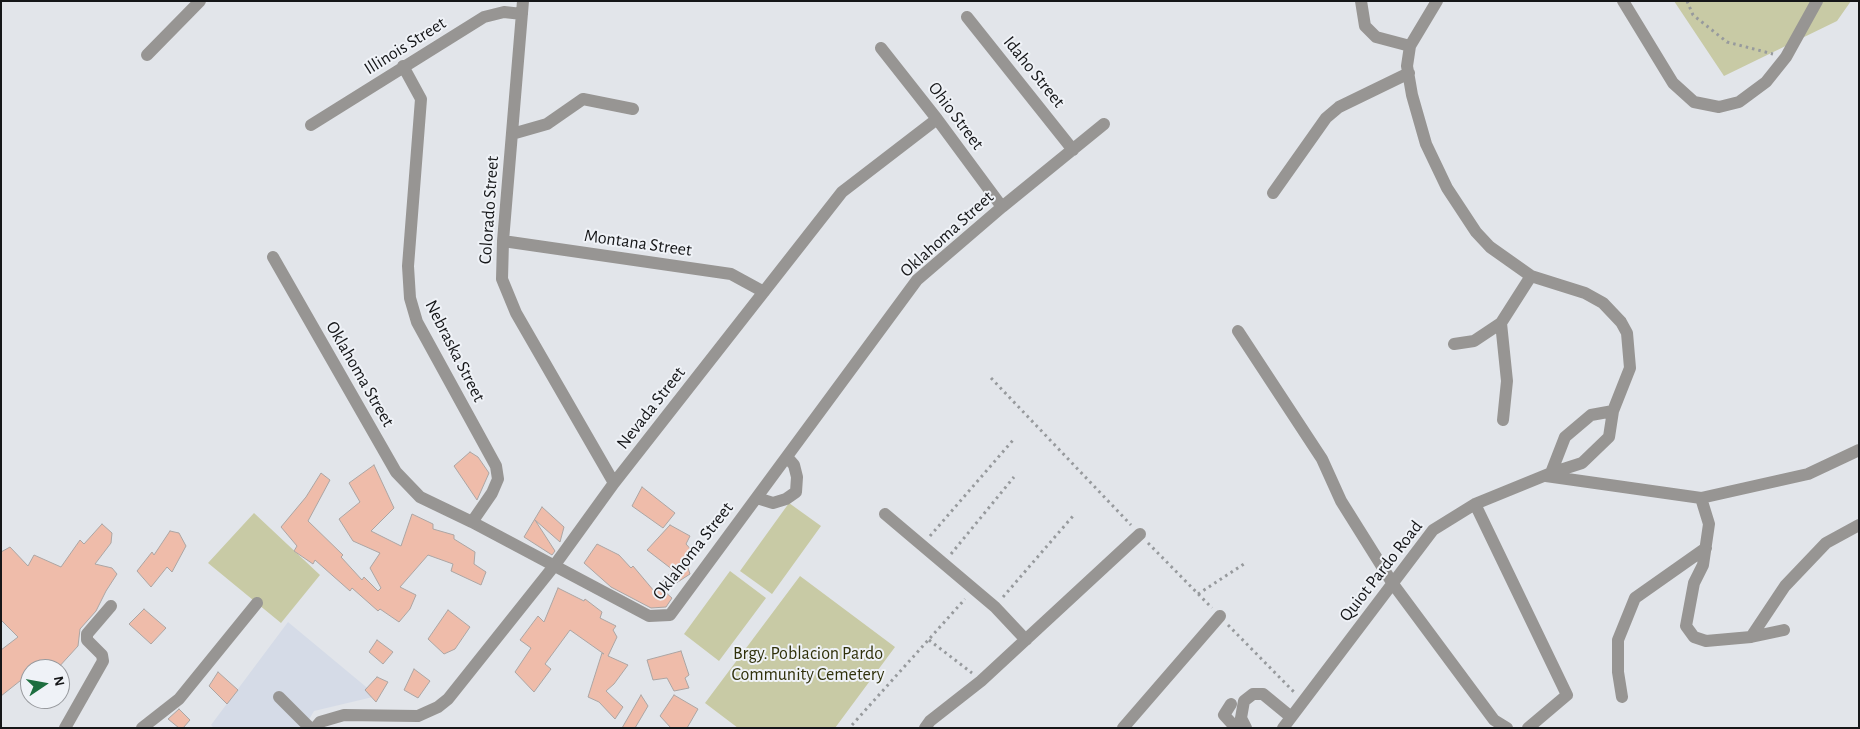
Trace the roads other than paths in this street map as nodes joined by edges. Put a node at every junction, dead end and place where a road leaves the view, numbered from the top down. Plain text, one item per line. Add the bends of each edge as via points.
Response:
1 (200, 1) edge
2 (1361, 1) edge
3 (1437, 1) edge
4 (1623, 1) edge
5 (1817, 1) edge
6 (522, 7) edge
7 (967, 17) dead end
8 (1410, 46) junction
9 (881, 48) dead end
10 (147, 55) dead end
11 (404, 66) junction
12 (1408, 73) junction
13 (633, 109) dead end
14 (937, 118) junction
15 (1104, 124) dead end
16 (311, 126) dead end
17 (512, 134) junction
18 (1073, 150) junction
19 (1273, 192) dead end
20 (1002, 207) junction
21 (503, 241) junction
22 (273, 257) dead end
23 (1531, 276) junction
24 (764, 292) junction
25 (1501, 323) junction
26 (1238, 331) dead end
27 (1454, 344) dead end
28 (1613, 411) junction
29 (1503, 420) dead end
30 (1859, 450) edge
31 (787, 458) junction
32 (1548, 474) junction
33 (614, 483) junction
34 (757, 498) junction
35 (1701, 498) junction
36 (1475, 504) junction
37 (884, 514) dead end
38 (472, 522) junction
39 (1859, 525) edge
40 (1140, 534) road end
41 (1706, 548) junction
42 (554, 566) junction
43 (1393, 584) junction
44 (257, 603) dead end
45 (112, 606) dead end
46 (1220, 616) dead end
47 (1784, 630) dead end
48 (1751, 637) junction
49 (1026, 640) junction
50 (279, 697) dead end
51 (1622, 697) dead end
52 (1231, 704) dead end
53 (1291, 717) junction
54 (65, 728) edge
55 (142, 728) edge
56 (310, 728) edge
57 (315, 728) edge
58 (925, 728) edge
59 (1123, 728) edge
60 (1236, 728) edge
61 (1246, 728) edge
62 (1283, 728) edge
63 (1507, 728) edge
64 (1528, 728) edge

1 - 10 street
2 - 8 street via 1365,26 1376,37
3 - 8 street
4 - 5 street via 1673,83 1694,102 1719,107 1739,102 1766,82 1786,57
6 - 11 street, Illinois Street via 484,17
6 - 17 street, Colorado Street
7 - 18 street, Idaho Street
8 - 12 street
9 - 14 street, Ohio Street
11 - 16 street, Illinois Street
11 - 38 street, Nebraska Street via 421,99 408,266 410,298 417,322 496,466 498,479
12 - 19 street via 1355,98 1326,118
12 - 23 street via 1426,144 1447,188 1476,232
13 - 17 street via 583,100 547,124
14 - 20 street, Ohio Street
14 - 24 street, Nevada Street via 842,192
15 - 18 street, Oklahoma Street
17 - 21 street, Colorado Street
18 - 20 street, Oklahoma Street
20 - 31 street, Oklahoma Street via 918,280
21 - 24 street, Montana Street via 731,274
21 - 33 street, Colorado Street via 502,280 516,313
22 - 38 street, Oklahoma Street via 396,472 420,497
23 - 25 street
23 - 28 street via 1585,293 1603,303 1621,322 1627,333 1630,368
24 - 33 street, Nevada Street
25 - 27 street via 1474,341
25 - 29 street via 1507,381
26 - 43 street via 1322,459 1341,501
28 - 32 street via 1591,414 1565,437
28 - 32 street, Quiot Pardo Road via 1609,437 1582,463
30 - 35 street via 1808,474
31 - 34 street, Oklahoma Street
31 - 34 street via 794,465 797,476 796,492 773,503
32 - 35 street
32 - 36 street, Quiot Pardo Road
33 - 42 street, Nevada Street
34 - 42 street, Oklahoma Street via 670,615 649,616
35 - 41 street via 1709,524
36 - 43 street, Quiot Pardo Road via 1433,530
36 - 64 street via 1567,695
37 - 49 street via 995,606
38 - 42 street, Oklahoma Street
39 - 48 street via 1819,550 1785,586
40 - 49 street
41 - 48 street via 1703,565 1694,583 1686,626 1694,637 1706,641
41 - 51 street via 1635,598 1618,640
42 - 57 street, Nevada Street via 448,699 438,707 418,716 344,715 320,722
43 - 53 street, Quiot Pardo Road
43 - 63 street via 1494,720
44 - 55 street via 179,699
45 - 54 street via 87,634 87,640 102,655 103,661
46 - 59 street
47 - 48 street
49 - 58 street
50 - 56 street
52 - 60 street via 1224,715
53 - 61 street via 1263,694 1253,694 1244,701 1241,718
53 - 62 street, Quiot Pardo Road

